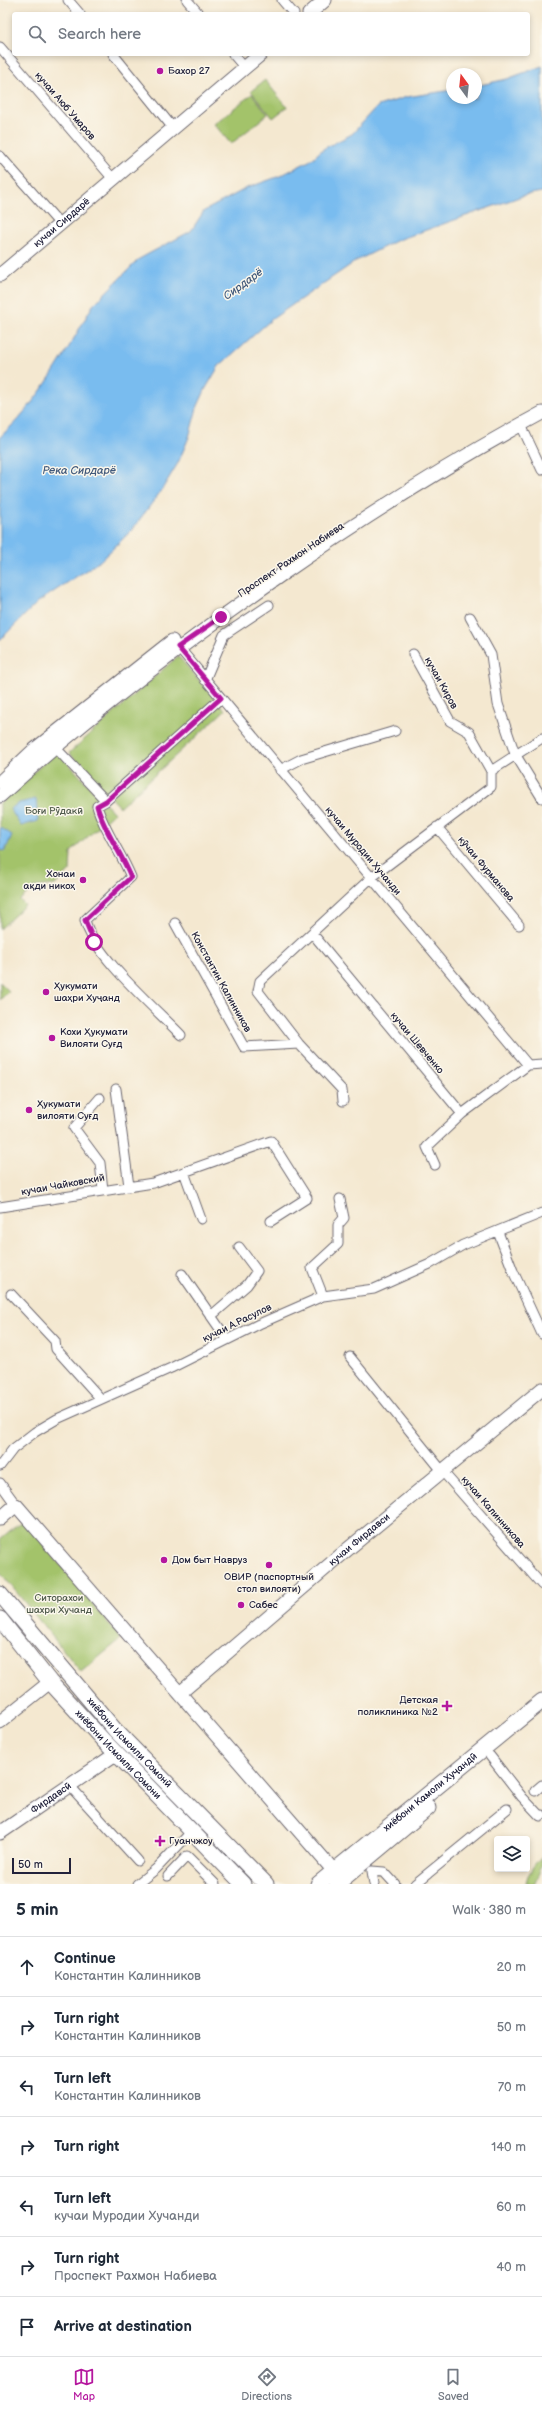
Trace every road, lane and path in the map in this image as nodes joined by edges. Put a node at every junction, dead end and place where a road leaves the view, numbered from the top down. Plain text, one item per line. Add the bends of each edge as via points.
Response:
1 (68, 0) edge
2 (187, 0) edge
3 (282, 0) edge
4 (325, 0) edge
5 (78, 12) edge
6 (197, 12) edge
7 (292, 12) edge
8 (311, 12) edge
9 (0, 47) edge
10 (115, 56) edge
11 (235, 56) edge
12 (259, 56) edge
13 (245, 68) junction
14 (174, 128) junction
15 (0, 156) edge
16 (119, 175) junction
17 (60, 224) junction
18 (0, 275) edge
19 (542, 406) edge
20 (542, 413) edge
21 (521, 425) junction
22 (542, 470) edge
23 (269, 605) dead end
24 (470, 617) dead end
25 (176, 644) junction
26 (413, 654) dead end
27 (205, 680) junction
28 (221, 698) junction
29 (395, 731) dead end
30 (542, 738) edge
31 (54, 746) junction
32 (515, 754) junction
33 (280, 770) junction
34 (491, 771) junction
35 (0, 782) edge
36 (0, 796) edge
37 (542, 798) edge
38 (106, 801) junction
39 (437, 827) junction
40 (372, 877) junction
41 (175, 923) dead end
42 (519, 925) dead end
43 (312, 933) junction
44 (181, 1035) dead end
45 (298, 1044) junction
46 (542, 1064) edge
47 (528, 1065) junction
48 (116, 1088) dead end
49 (100, 1098) dead end
50 (343, 1101) dead end
51 (462, 1114) junction
52 (436, 1165) dead end
53 (184, 1172) junction
54 (129, 1186) junction
55 (103, 1190) junction
56 (340, 1199) dead end
57 (0, 1207) edge
58 (542, 1213) edge
59 (202, 1219) dead end
60 (271, 1220) dead end
61 (498, 1232) junction
62 (239, 1247) dead end
63 (182, 1274) dead end
64 (11, 1294) dead end
65 (323, 1296) junction
66 (211, 1316) junction
67 (542, 1334) edge
68 (227, 1339) junction
69 (350, 1358) dead end
70 (542, 1389) edge
71 (101, 1399) junction
72 (0, 1466) edge
73 (443, 1472) junction
74 (0, 1483) edge
75 (16, 1505) junction
76 (0, 1519) edge
77 (542, 1585) edge
78 (0, 1594) edge
79 (0, 1620) edge
80 (50, 1682) junction
81 (180, 1693) junction
82 (542, 1701) edge
83 (98, 1709) junction
84 (542, 1712) edge
85 (84, 1719) junction
86 (0, 1722) edge
87 (117, 1753) junction
88 (490, 1756) junction
89 (69, 1785) junction
90 (507, 1809) dead end
91 (542, 1815) edge
92 (192, 1831) junction
93 (0, 1833) edge
94 (138, 1861) dead end
95 (368, 1866) junction
96 (168, 1876) dead end
97 (335, 1877) edge
98 (141, 1883) edge
99 (215, 1884) edge
100 (243, 1884) edge
101 (266, 1884) edge
102 (318, 1884) edge
103 (374, 1884) edge
104 (395, 1884) edge
105 (415, 1884) edge

1 - 5 street
2 - 6 street
3 - 7 street
4 - 8 main road
9 - 16 street, кучаи Аюб Умаров
10 - 14 street
11 - 13 street
12 - 13 main road, кучаи Сирдарё
13 - 14 main road, кучаи Сирдарё
14 - 16 main road, кучаи Сирдарё
15 - 17 street
16 - 17 main road, кучаи Сирдарё
17 - 18 main road, кучаи Сирдарё
19 - 25 main road, Проспект Рахмон Набиева via 461,452 364,513
20 - 21 main road, Проспект Рахмон Набиева
21 - 22 street
21 - 25 main road, Проспект Рахмон Набиева via 357,524
23 - 27 street via 224,635
24 - 32 street via 491,655 498,704
25 - 27 street, кучаи Муродии Хучанди
25 - 31 main road, Проспект Рахмон Набиева via 135,681
25 - 35 main road, Проспект Рахмон Набиева via 34,750
26 - 34 street, кучаи Киров via 450,721 469,732
27 - 28 street, кучаи Муродии Хучанди
28 - 33 street, кучаи Муродии Хучанди
28 - 38 street
29 - 33 street via 301,760
30 - 32 street
31 - 36 main road, Проспект Рахмон Набиева
31 - 38 street
32 - 34 street
32 - 37 street
33 - 40 street, кучаи Муродии Хучанди
34 - 39 street via 491,787
38 - 44 street via 97,806 100,818 125,861 131,877 85,920 87,928 94,942 122,974
39 - 40 street
39 - 42 street, кӯчаи Фурманова
40 - 43 street
40 - 47 street, кучаи Муродии Хучанди
41 - 45 street, Константин Калинников via 244,1047
43 - 45 street via 260,981 258,991
43 - 51 street, кучаи Шевченко
45 - 50 street via 342,1090
46 - 47 street
47 - 51 street
48 - 54 street
49 - 55 street via 74,1128 100,1163
51 - 52 street via 428,1147
53 - 54 street, кучаи Чайковский via 153,1183
53 - 59 street
53 - 60 street, кучаи Чайковский via 271,1141 307,1198
54 - 55 street, кучаи Чайковский
55 - 57 street, кучаи Чайковский
56 - 65 street via 344,1218 338,1225 338,1244 312,1268
58 - 61 street, кучаи А.Расулов
61 - 65 street, кучаи А.Расулов via 463,1245 430,1264 374,1288
61 - 67 street
62 - 66 street via 257,1271 247,1285
63 - 66 street
64 - 71 street via 55,1341 56,1349
65 - 68 street, кучаи А.Расулов
66 - 68 street
68 - 71 street, кучаи А.Расулов via 171,1368
69 - 73 street, кучаи Калинникова
70 - 73 main road, кучаи Фирдавси
71 - 72 street, кучаи А.Расулов via 35,1432 14,1449
73 - 77 street, кучаи Калинникова
73 - 81 main road, кучаи Фирдавси via 348,1549
74 - 75 street
75 - 76 main road
75 - 81 main road
78 - 83 main road, хиёбони Исмоили Сомонӣ
79 - 80 main road, хиёбони Исмоили Сомони
80 - 85 main road, хиёбони Исмоили Сомони
80 - 86 main road
81 - 97 main road via 303,1834
82 - 97 main road, хиёбони Камоли Хуҷандӣ
83 - 85 main road via 94,1717
83 - 101 main road, хиёбони Исмоили Сомонӣ via 115,1730
84 - 88 main road, хиёбони Камоли Хуҷандӣ
85 - 87 main road, хиёбони Исмоили Сомони
87 - 89 main road, Фирдавсӣ
87 - 92 main road, хиёбони Исмоили Сомони
88 - 91 street via 522,1797 540,1816
88 - 95 main road, хиёбони Камоли Хуҷандӣ
89 - 93 main road, Фирдавсӣ
89 - 94 street
90 - 105 street
92 - 98 street
92 - 100 main road, хиёбони Исмоили Сомони
95 - 97 main road, хиёбони Камоли Хуҷандӣ
95 - 103 street
95 - 104 street via 384,1872
96 - 99 street via 187,1856
97 - 102 main road, хиёбони Камоли Хуҷандӣ

